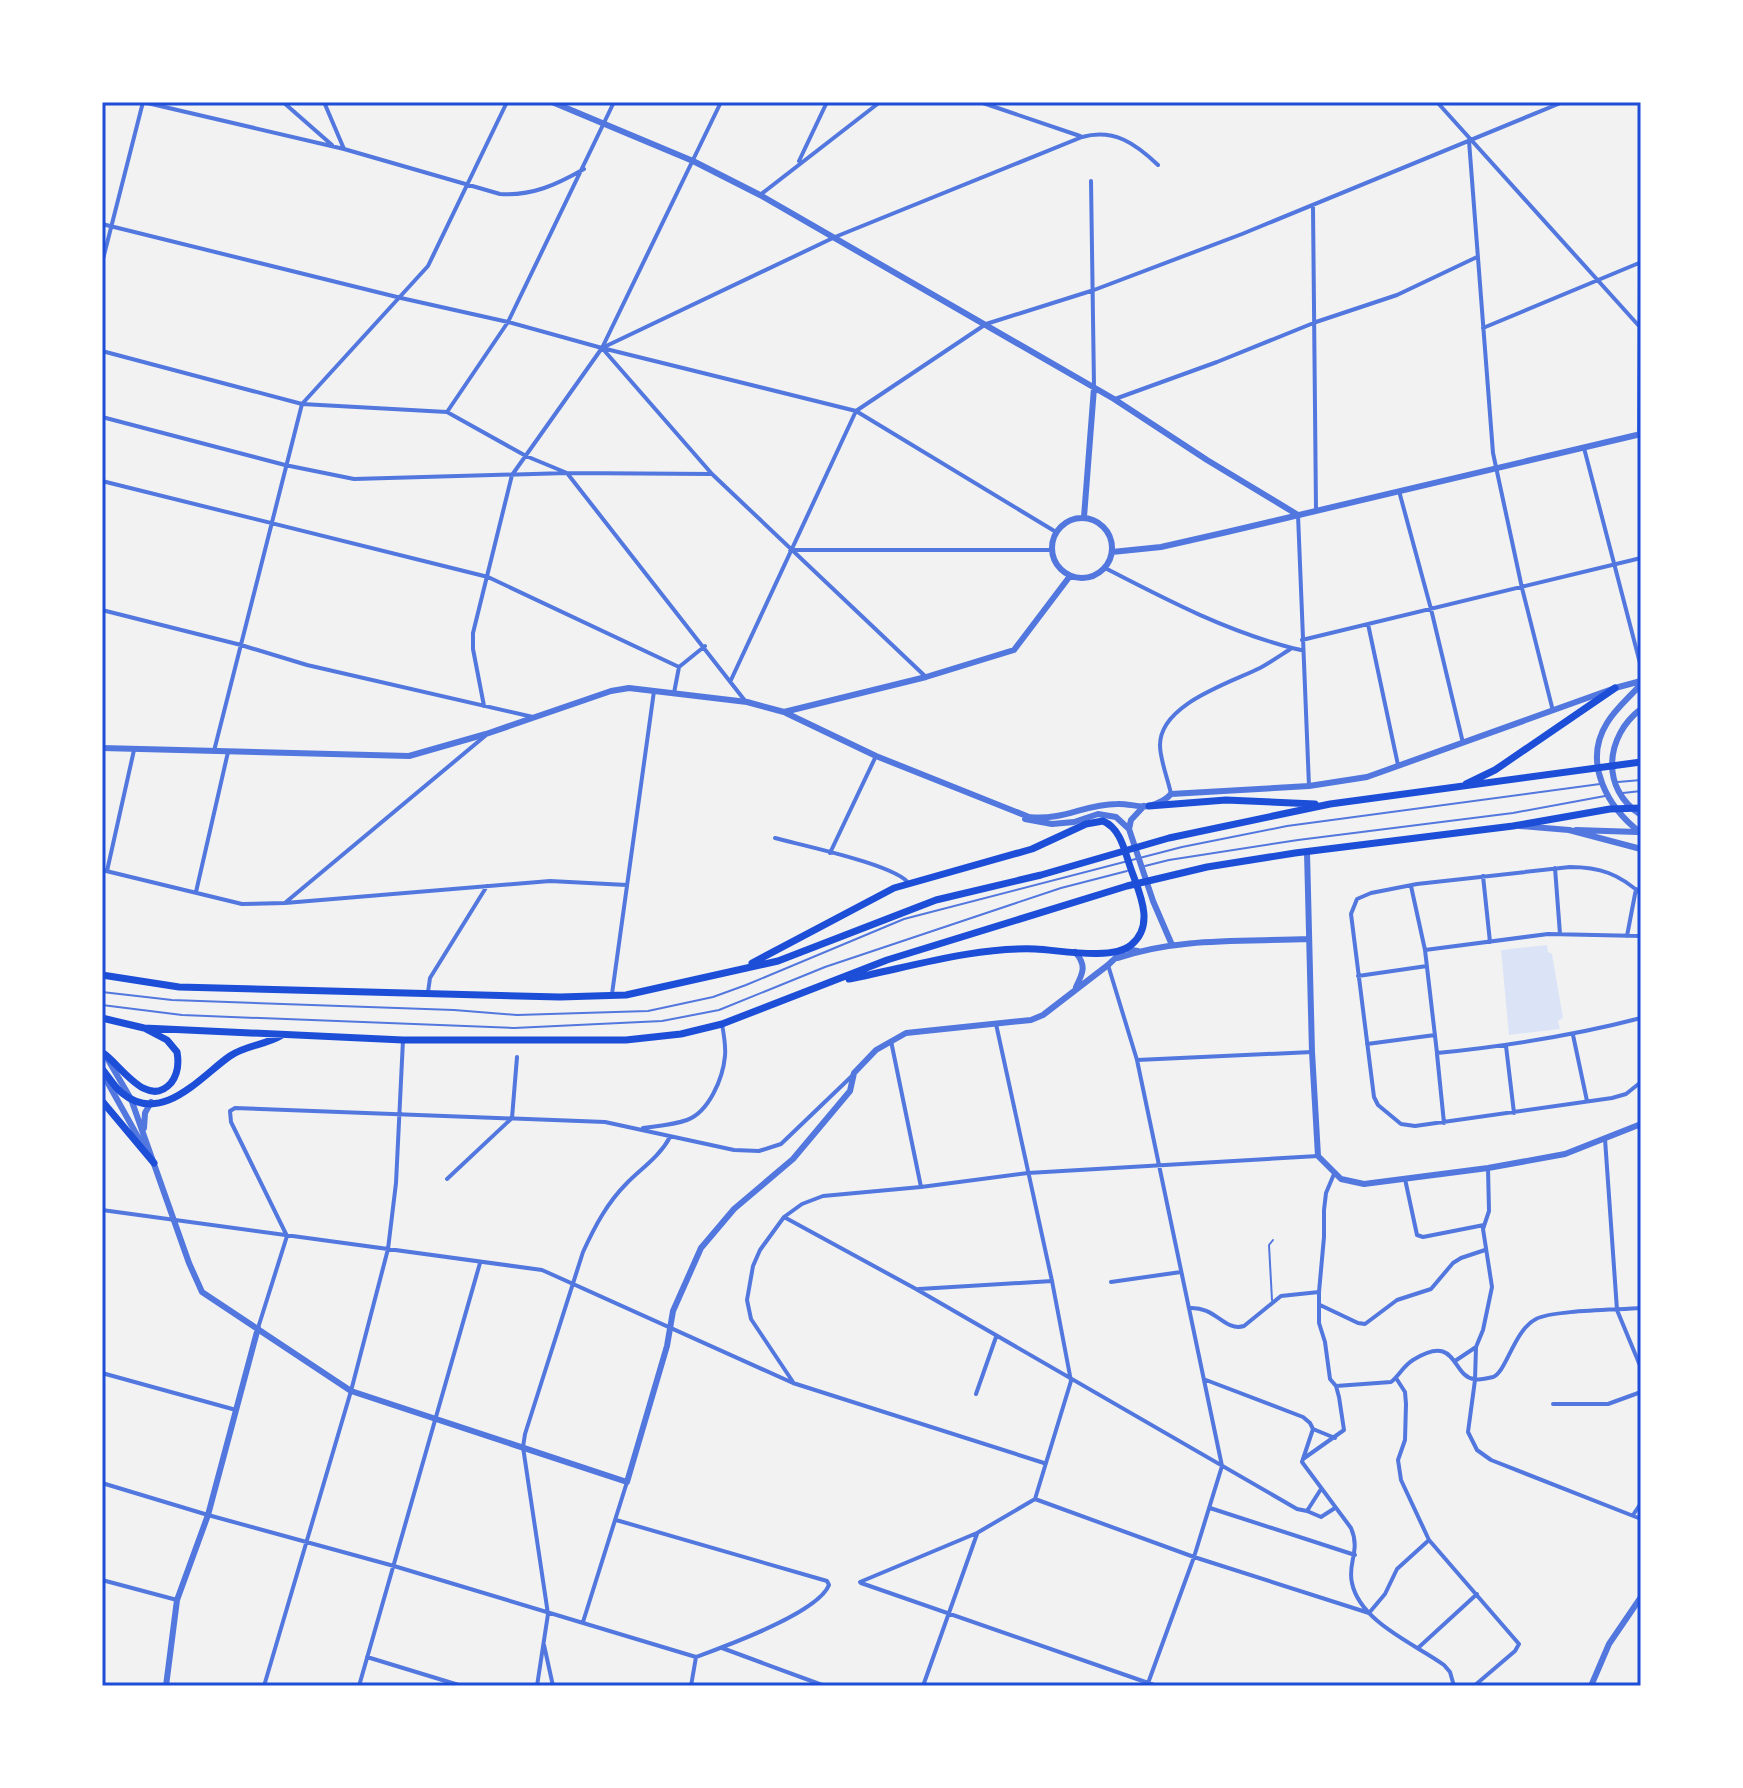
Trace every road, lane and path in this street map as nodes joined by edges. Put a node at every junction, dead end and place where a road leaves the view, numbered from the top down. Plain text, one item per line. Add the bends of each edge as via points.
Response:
1 (143, 102) edge
2 (283, 102) edge
3 (324, 102) edge
4 (507, 102) edge
5 (552, 102) edge
6 (614, 102) edge
7 (721, 102) edge
8 (827, 102) edge
9 (880, 102) edge
10 (980, 102) edge
11 (1437, 102) edge
12 (1563, 102) edge
13 (1641, 107) edge
14 (603, 125) junction
15 (1082, 137) junction
16 (1469, 140) junction
17 (334, 147) junction
18 (344, 149) junction
19 (693, 161) junction
20 (798, 164) junction
21 (1158, 165) dead end
22 (584, 169) junction
23 (1091, 181) dead end
24 (469, 186) junction
25 (760, 195) junction
26 (1313, 207) junction
27 (102, 224) edge
28 (111, 227) junction
29 (835, 237) junction
30 (1477, 257) junction
31 (1640, 262) edge
32 (102, 263) edge
33 (1597, 282) junction
34 (1094, 290) junction
35 (401, 298) junction
36 (508, 322) junction
37 (1316, 322) junction
38 (986, 324) junction
39 (1640, 326) edge
40 (1483, 328) junction
41 (602, 348) junction
42 (102, 351) edge
43 (1094, 388) junction
44 (1114, 399) junction
45 (302, 404) junction
46 (856, 411) junction
47 (447, 412) junction
48 (102, 417) edge
49 (1640, 434) edge
50 (1584, 448) junction
51 (526, 456) junction
52 (285, 465) junction
53 (1496, 467) junction
54 (567, 473) junction
55 (712, 474) junction
56 (512, 475) junction
57 (102, 481) edge
58 (1399, 491) junction
59 (1316, 510) junction
60 (1298, 515) junction
61 (1084, 517) junction
62 (272, 523) junction
63 (1056, 532) junction
64 (790, 550) junction
65 (1051, 550) junction
66 (1112, 552) junction
67 (1641, 558) edge
68 (1615, 565) junction
69 (1105, 568) junction
70 (1070, 576) junction
71 (488, 577) junction
72 (1522, 588) junction
73 (1431, 609) junction
74 (102, 610) edge
75 (1368, 624) junction
76 (1302, 640) junction
77 (241, 645) junction
78 (705, 646) junction
79 (1292, 648) junction
80 (1302, 650) junction
81 (679, 667) junction
82 (1641, 667) edge
83 (926, 677) junction
84 (731, 680) junction
85 (1641, 683) edge
86 (1615, 688) junction
87 (654, 691) junction
88 (674, 693) junction
89 (747, 702) junction
90 (484, 706) junction
91 (1641, 709) edge
92 (1553, 711) junction
93 (784, 712) junction
94 (533, 717) junction
95 (486, 734) junction
96 (1463, 743) junction
97 (102, 748) edge
98 (134, 750) junction
99 (214, 751) junction
100 (228, 752) junction
101 (876, 756) junction
102 (1641, 762) edge
103 (1398, 767) junction
104 (1641, 780) edge
105 (1309, 786) junction
106 (1459, 788) junction
107 (1641, 791) edge
108 (1621, 793) dead end
109 (1171, 794) junction
110 (1606, 795) dead end
111 (997, 804) junction
112 (1330, 804) junction
113 (1147, 806) junction
114 (1641, 808) edge
115 (1641, 815) edge
116 (1513, 826) junction
117 (1569, 830) junction
118 (1129, 831) junction
119 (1641, 833) edge
120 (775, 838) dead end
121 (1641, 849) edge
122 (1307, 852) junction
123 (830, 853) junction
124 (1555, 868) junction
125 (104, 871) edge
126 (1483, 876) junction
127 (909, 884) junction
128 (627, 885) junction
129 (1411, 885) junction
130 (487, 886) junction
131 (1636, 889) junction
132 (196, 892) junction
133 (1641, 894) edge
134 (285, 903) junction
135 (1560, 934) junction
136 (1627, 936) junction
137 (1641, 936) edge
138 (1309, 939) junction
139 (1490, 942) junction
140 (1172, 945) junction
141 (1125, 949) junction
142 (1425, 950) junction
143 (1138, 951) junction
144 (1075, 952) junction
145 (1116, 959) junction
146 (1108, 965) junction
147 (1427, 966) junction
148 (740, 969) junction
149 (102, 975) edge
150 (1358, 976) junction
151 (831, 982) junction
152 (102, 992) edge
153 (1073, 992) junction
154 (427, 994) junction
155 (612, 997) junction
156 (102, 1005) edge
157 (102, 1018) edge
158 (1641, 1018) edge
159 (722, 1024) junction
160 (996, 1024) junction
161 (144, 1028) junction
162 (283, 1033) junction
163 (1435, 1035) junction
164 (1573, 1035) junction
165 (403, 1040) junction
166 (891, 1040) junction
167 (1367, 1044) junction
168 (1506, 1046) junction
169 (103, 1051) edge
170 (1312, 1052) junction
171 (1437, 1053) junction
172 (517, 1057) dead end
173 (1137, 1060) junction
174 (102, 1070) edge
175 (854, 1073) junction
176 (1641, 1082) edge
177 (131, 1099) junction
178 (102, 1101) edge
179 (1587, 1101) junction
180 (151, 1102) junction
181 (1514, 1113) junction
182 (400, 1116) junction
183 (512, 1118) junction
184 (1444, 1123) junction
185 (1641, 1124) edge
186 (640, 1129) junction
187 (144, 1135) junction
188 (670, 1137) junction
189 (1605, 1139) junction
190 (1318, 1156) junction
191 (154, 1163) junction
192 (1159, 1165) junction
193 (1488, 1168) junction
194 (1028, 1173) junction
195 (1334, 1174) junction
196 (1405, 1178) junction
197 (447, 1179) dead end
198 (921, 1187) junction
199 (102, 1210) edge
200 (784, 1217) junction
201 (174, 1218) junction
202 (1484, 1225) junction
203 (287, 1236) junction
204 (1273, 1240) dead end
205 (388, 1249) junction
206 (1485, 1250) junction
207 (480, 1263) junction
208 (1181, 1272) junction
209 (1052, 1281) junction
210 (1111, 1282) dead end
211 (573, 1284) junction
212 (916, 1289) junction
213 (1319, 1292) junction
214 (1272, 1302) junction
215 (1320, 1305) junction
216 (1189, 1308) junction
217 (1641, 1308) edge
218 (1617, 1310) junction
219 (258, 1328) junction
220 (669, 1328) junction
221 (996, 1337) junction
222 (1476, 1347) junction
223 (1455, 1361) junction
224 (1641, 1368) edge
225 (102, 1373) edge
226 (1396, 1378) junction
227 (1206, 1380) junction
228 (1475, 1380) junction
229 (1071, 1381) junction
230 (793, 1383) junction
231 (1336, 1386) junction
232 (351, 1391) junction
233 (1641, 1392) edge
234 (976, 1394) dead end
235 (1553, 1404) dead end
236 (236, 1410) junction
237 (436, 1418) junction
238 (1313, 1429) junction
239 (1335, 1438) junction
240 (523, 1447) junction
241 (1302, 1459) junction
242 (1044, 1463) junction
243 (1222, 1466) junction
244 (627, 1482) junction
245 (102, 1483) edge
246 (1321, 1489) junction
247 (1035, 1499) junction
248 (1641, 1503) edge
249 (1210, 1508) junction
250 (1335, 1508) junction
251 (1307, 1511) junction
252 (208, 1515) junction
253 (1633, 1515) junction
254 (1641, 1519) edge
255 (616, 1520) junction
256 (977, 1533) junction
257 (1429, 1540) junction
258 (305, 1542) junction
259 (1355, 1555) junction
260 (1194, 1557) junction
261 (394, 1566) junction
262 (102, 1580) edge
263 (1477, 1594) junction
264 (1641, 1597) edge
265 (177, 1600) junction
266 (1369, 1613) junction
267 (548, 1614) junction
268 (949, 1615) junction
269 (583, 1622) junction
270 (543, 1639) junction
271 (721, 1648) junction
272 (1418, 1648) junction
273 (367, 1657) junction
274 (696, 1657) junction
275 (1148, 1684) edge
276 (166, 1686) edge
277 (264, 1686) edge
278 (359, 1686) edge
279 (462, 1686) edge
280 (537, 1686) edge
281 (553, 1686) edge
282 (691, 1686) edge
283 (825, 1686) edge
284 (923, 1686) edge
285 (1157, 1686) edge
286 (1454, 1686) edge
287 (1474, 1686) edge
288 (1591, 1686) edge

1 - 17 street
1 - 28 street
2 - 17 street
3 - 18 street
4 - 24 street
5 - 14 street
6 - 14 street
7 - 19 street
8 - 20 street
9 - 20 street
10 - 15 street
11 - 16 street
12 - 16 street
13 - 31 street
14 - 19 street
14 - 22 street
15 - 21 street via 1121,137
15 - 29 street
16 - 26 street
16 - 30 street
16 - 33 street
17 - 18 street
18 - 24 street
19 - 25 street
19 - 41 street
20 - 25 street
22 - 24 street via 527,193 500,194
22 - 36 street
23 - 34 street
24 - 35 street via 428,266
25 - 29 street
26 - 34 street
26 - 37 street
27 - 28 street
28 - 32 street
28 - 35 street
29 - 38 street
29 - 41 street
30 - 37 street via 1397,295
30 - 40 street
31 - 33 street
31 - 39 street
33 - 39 street
33 - 40 street
34 - 38 street
34 - 43 street
35 - 36 street
35 - 45 street
36 - 41 street
36 - 47 street
37 - 44 street
37 - 59 street
38 - 43 street
38 - 46 street
39 - 49 street
40 - 53 street
41 - 46 street
41 - 51 street
41 - 55 street
42 - 45 street
43 - 44 street
43 - 61 street
44 - 60 street
45 - 47 street
45 - 52 street
46 - 63 street
46 - 64 street
47 - 51 street
48 - 52 street
49 - 50 street
50 - 53 street
50 - 68 street
51 - 54 street
51 - 56 street
52 - 56 street via 365,480
52 - 62 street
53 - 58 street
53 - 72 street
54 - 55 street
54 - 56 street
54 - 78 street
55 - 64 street
56 - 71 street
57 - 62 street
58 - 59 street
58 - 73 street
59 - 60 street
60 - 66 street via 1161,547
60 - 76 street
61 - 63 street via 1073,518
61 - 66 street via 1106,529
62 - 71 street
62 - 77 street
63 - 65 street
64 - 65 street
64 - 83 street
64 - 84 street
65 - 70 street
66 - 69 street
67 - 68 street
68 - 72 street
68 - 82 street
69 - 70 street via 1089,577
69 - 79 street via 1200,617
70 - 83 street via 1014,650
71 - 81 street
71 - 90 street via 473,633
72 - 73 street
72 - 92 street
73 - 75 street
73 - 96 street
74 - 77 street
75 - 76 street
75 - 103 street
76 - 80 street
77 - 90 street
77 - 99 street
78 - 81 street
78 - 84 street
79 - 80 street
79 - 109 street via 1178,710 1160,743
80 - 105 street
81 - 88 street
83 - 93 street
84 - 89 street
85 - 86 street
85 - 119 street via 1615,713 1597,755 1604,790 1615,809
86 - 92 street
86 - 106 highway via 1495,770
87 - 88 street
87 - 94 street via 611,691
87 - 128 street
88 - 89 street
89 - 93 street
90 - 94 street
91 - 115 street via 1615,740 1611,761 1625,801
92 - 96 street
93 - 101 street
94 - 95 street
95 - 100 street via 409,756
95 - 134 street
96 - 103 street
97 - 98 street
98 - 99 street
98 - 125 street
99 - 100 street
100 - 132 street
101 - 111 street
101 - 123 street
102 - 106 highway
103 - 105 street
104 - 152 lane via 1287,826 1182,847 904,919 713,997 648,1011 517,1015 172,1000
105 - 109 street
106 - 112 highway
107 - 108 lane
109 - 113 street
110 - 156 lane via 1513,813 1169,860 1061,888 825,967 719,1010 662,1021 514,1028 182,1015
111 - 113 street via 1050,819 1093,806
111 - 118 street via 1031,821 1052,824 1098,814 1116,817
112 - 113 highway via 1226,800
112 - 148 highway via 1169,838 936,900 778,961
113 - 118 street via 1131,820
114 - 116 highway
116 - 117 street
116 - 122 highway
117 - 119 street
117 - 121 street
118 - 140 street
120 - 123 street
122 - 138 street
122 - 151 highway via 1127,886
123 - 127 street via 884,868
124 - 126 street
124 - 131 street via 1613,872
124 - 135 street
125 - 132 street
126 - 129 street
126 - 139 street
127 - 141 highway via 1032,849 1103,821 1117,831 1144,905 1140,935
127 - 148 highway
128 - 130 street via 550,881
128 - 155 street
129 - 142 street
129 - 150 street via 1371,893 1354,903
130 - 134 street
130 - 154 street via 430,978
131 - 133 street
131 - 136 street
132 - 134 street via 242,904
135 - 136 street
135 - 139 street
136 - 137 street
138 - 140 street
138 - 170 street
139 - 142 street
140 - 143 street
141 - 143 street
141 - 144 highway
141 - 145 street
142 - 147 street
143 - 145 street
144 - 151 highway via 1002,950
144 - 153 street via 1084,968
145 - 146 street
146 - 153 street
146 - 173 street
147 - 150 street
147 - 163 street
148 - 155 highway
149 - 154 highway via 179,987
150 - 167 street
151 - 159 highway
153 - 160 street via 1031,1020
154 - 155 highway
157 - 161 highway
158 - 164 street
159 - 165 highway via 626,1040
159 - 186 street via 722,1071 701,1111 689,1119
160 - 166 street via 906,1033
160 - 194 street
161 - 162 highway
161 - 169 highway via 177,1052 178,1069 167,1087 142,1088
162 - 165 highway
162 - 180 highway via 231,1055 190,1090
163 - 167 street
163 - 171 street
164 - 168 street
164 - 179 street
165 - 182 street
166 - 175 street
166 - 198 street
167 - 184 street via 1378,1105 1401,1124
168 - 171 street
168 - 181 street
169 - 177 street
170 - 173 street
170 - 190 street
171 - 184 street
172 - 183 street
173 - 192 street
174 - 177 highway
174 - 191 street
175 - 188 street via 781,1144 759,1151 734,1150
175 - 220 street via 850,1091 793,1159 734,1209 701,1248
176 - 179 street via 1626,1094
177 - 180 highway
177 - 187 street
178 - 191 highway
179 - 181 street
180 - 187 street
181 - 184 street
182 - 183 street
182 - 203 street via 230,1111
182 - 205 street
183 - 186 street
183 - 197 street
185 - 189 street
186 - 188 street
187 - 191 street
188 - 211 street via 609,1204 583,1252
189 - 193 street via 1565,1154
189 - 218 street
190 - 192 street
190 - 195 street
191 - 201 street
192 - 194 street
192 - 208 street
193 - 196 street
193 - 202 street via 1489,1211
194 - 198 street
194 - 209 street
195 - 196 street via 1354,1184
195 - 213 street via 1326,1193
196 - 202 street via 1417,1235
198 - 200 street via 823,1196
199 - 201 street
200 - 212 street
200 - 230 street via 760,1250 747,1300 751,1319
201 - 203 street
201 - 219 street via 202,1292
202 - 206 street
203 - 205 street
203 - 219 street
204 - 214 lane
205 - 207 street
205 - 232 street
206 - 215 street via 1461,1258 1424,1294 1397,1300 1365,1324
206 - 222 street via 1492,1287
207 - 211 street via 528,1266
207 - 237 street
208 - 210 street
208 - 216 street
209 - 212 street
209 - 229 street
211 - 220 street
211 - 240 street
212 - 221 street
213 - 214 street via 1294,1292
213 - 215 street
214 - 216 street via 1238,1328 1205,1308
215 - 231 street via 1330,1379
216 - 227 street
217 - 218 street
218 - 224 street
218 - 228 street via 1533,1320 1514,1341 1498,1375
219 - 232 street
219 - 236 street
220 - 230 street
220 - 244 street
221 - 229 street
221 - 234 street
222 - 223 street
222 - 228 street
223 - 226 street via 1448,1354 1431,1352 1407,1364
223 - 228 street
225 - 236 street
226 - 231 street via 1384,1384
226 - 257 street via 1405,1392 1406,1415 1398,1470
227 - 238 street via 1303,1417
227 - 243 street
228 - 253 street via 1468,1432 1483,1455
229 - 242 street
229 - 243 street
230 - 242 street
231 - 239 street via 1344,1430
232 - 237 street
232 - 258 street
233 - 235 street via 1608,1404
236 - 252 street
237 - 240 street
237 - 261 street
238 - 239 street
238 - 241 street
239 - 241 street
240 - 244 street
240 - 267 street
241 - 246 street
242 - 247 street
243 - 249 street
243 - 251 street
244 - 255 street
245 - 252 street
246 - 250 street
246 - 251 street
247 - 256 street
247 - 260 street
248 - 253 street
249 - 259 street
249 - 260 street
250 - 251 street via 1321,1517
250 - 259 street via 1355,1538
252 - 258 street
252 - 265 street
253 - 254 street
255 - 269 street
255 - 271 street via 827,1581 827,1590 811,1607
256 - 268 street
256 - 268 street via 860,1582
257 - 263 street
257 - 266 street via 1397,1569
258 - 261 street
258 - 277 street
259 - 266 street via 1352,1584
260 - 266 street
260 - 275 street
261 - 267 street
261 - 273 street
262 - 265 street
263 - 272 street
263 - 287 street via 1519,1644
264 - 288 street via 1609,1644
265 - 276 street
266 - 272 street
267 - 269 street
267 - 270 street
268 - 275 street
268 - 284 street
269 - 274 street
270 - 280 street
270 - 281 street
271 - 274 street
271 - 283 street
272 - 286 street via 1448,1668
273 - 278 street
273 - 279 street
274 - 282 street
275 - 285 street

